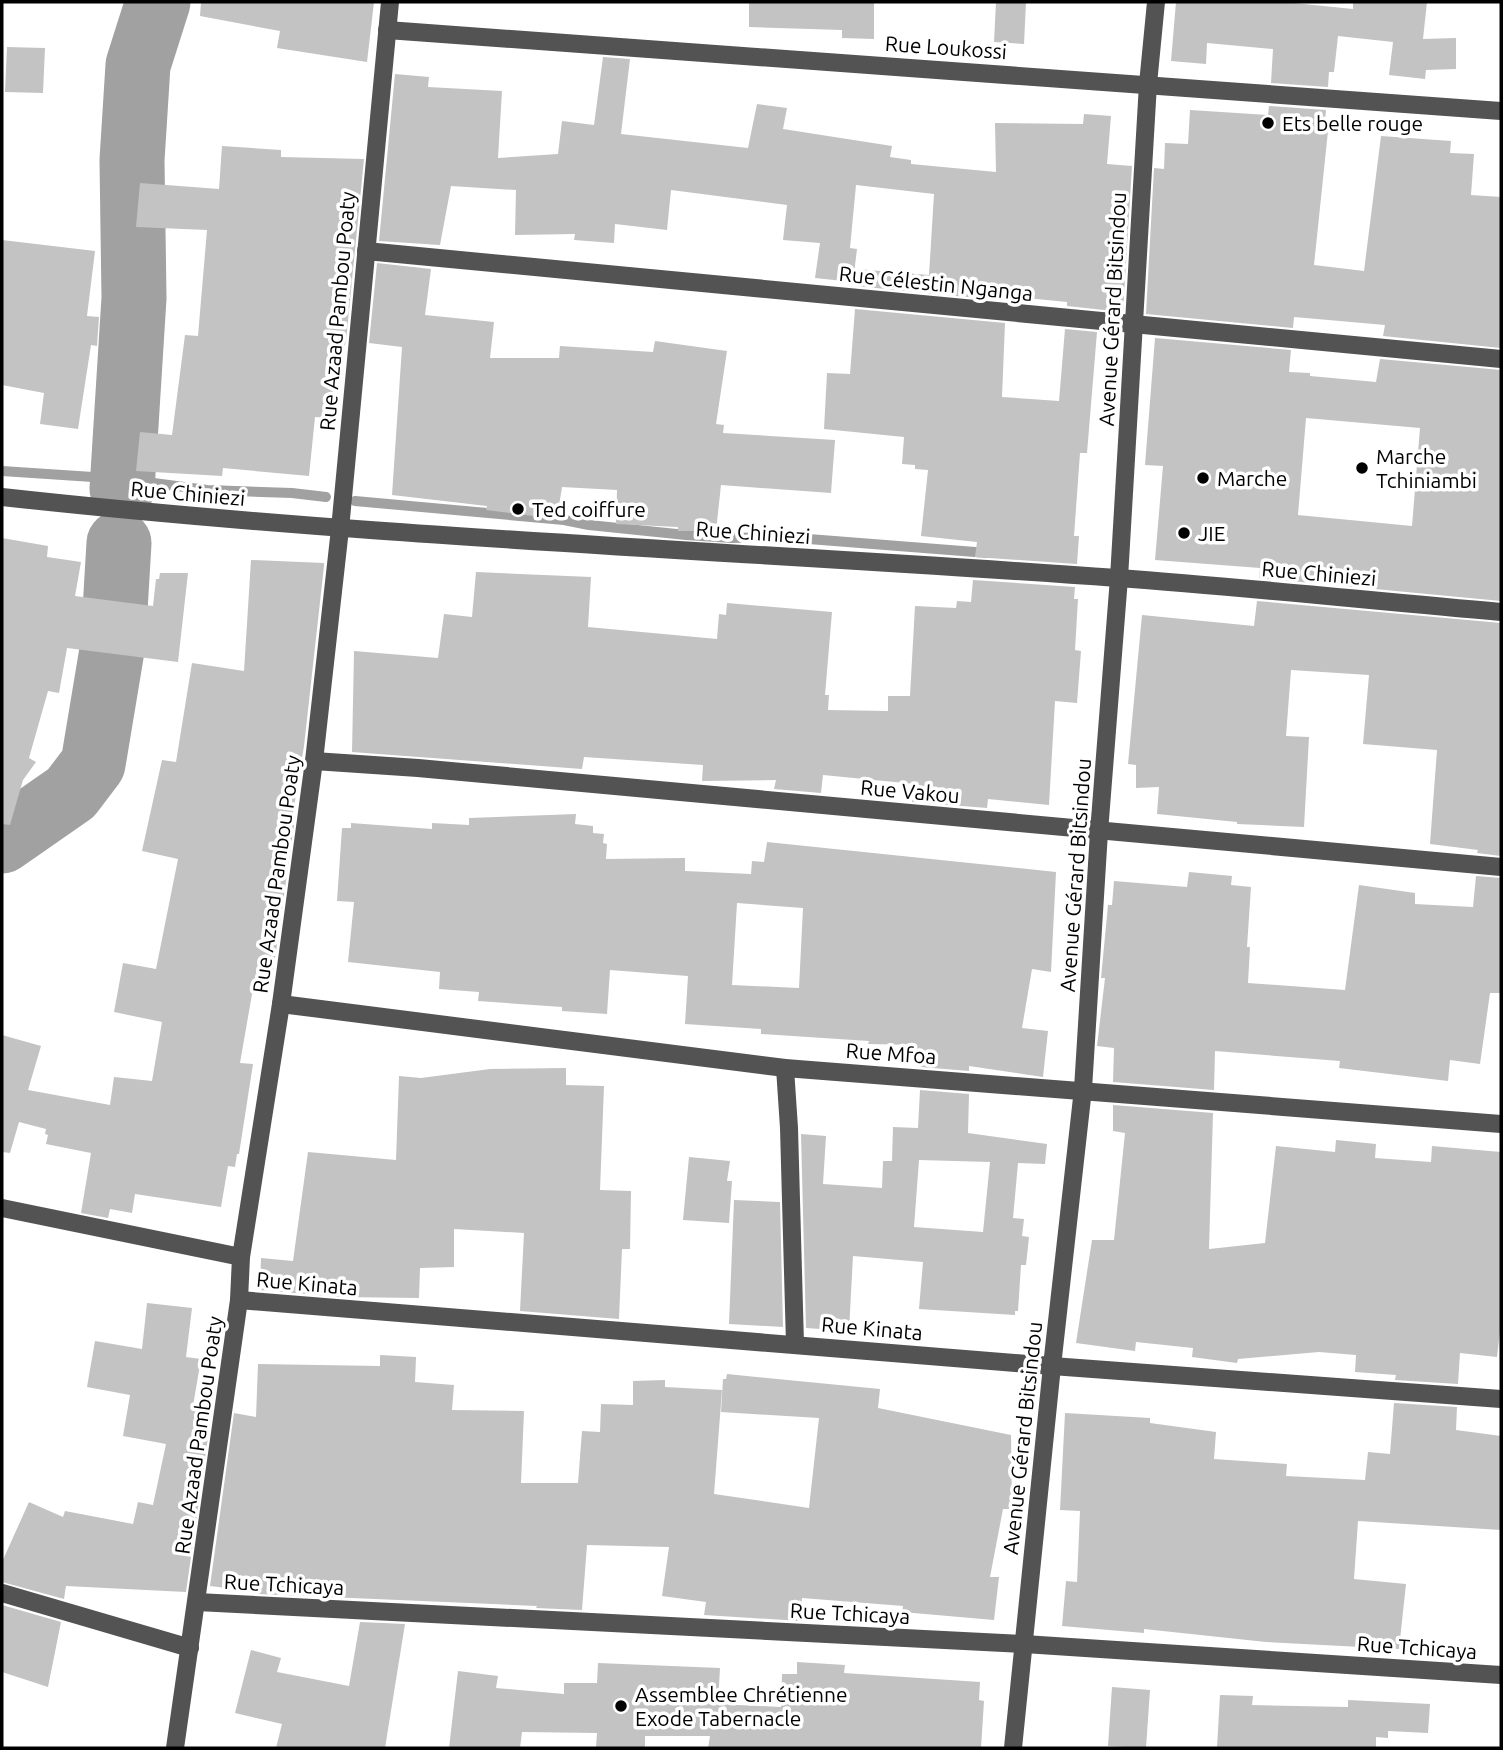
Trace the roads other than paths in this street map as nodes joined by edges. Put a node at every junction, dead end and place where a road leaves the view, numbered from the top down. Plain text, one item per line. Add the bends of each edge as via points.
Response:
1 (390, 2) edge
2 (1156, 2) edge
3 (387, 30) junction
4 (1148, 84) junction
5 (1501, 111) edge
6 (366, 251) junction
7 (1133, 325) junction
8 (1501, 359) edge
9 (2, 497) edge
10 (340, 529) junction
11 (1119, 578) junction
12 (1501, 612) edge
13 (314, 761) junction
14 (1099, 832) junction
15 (1501, 867) edge
16 (281, 1004) junction
17 (785, 1068) junction
18 (1083, 1089) junction
19 (1501, 1124) edge
20 (2, 1208) edge
21 (241, 1257) junction
22 (239, 1300) junction
23 (795, 1344) junction
24 (1052, 1366) junction
25 (1501, 1399) edge
26 (2, 1593) edge
27 (197, 1602) junction
28 (1024, 1644) junction
29 (190, 1647) junction
30 (1501, 1675) edge
31 (175, 1748) edge
32 (1013, 1748) edge

1 - 3 street, Rue Azaad Pambou Poaty
2 - 4 street, Avenue Gérard Bitsindou
3 - 4 street, Rue Loukossi
3 - 6 street, Rue Azaad Pambou Poaty
4 - 5 street, Rue Loukossi
4 - 7 street, Avenue Gérard Bitsindou
6 - 7 street, Rue Célestin Nganga
6 - 10 street, Rue Azaad Pambou Poaty
7 - 8 street, Rue Célestin Nganga
7 - 11 street, Avenue Gérard Bitsindou
9 - 10 street, Rue Chiniezi
10 - 11 street, Rue Chiniezi
10 - 13 street, Rue Azaad Pambou Poaty
11 - 12 street, Rue Chiniezi
11 - 14 street, Avenue Gérard Bitsindou
13 - 14 street, Rue Vakou
13 - 16 street, Rue Azaad Pambou Poaty
14 - 15 street, Rue Vakou
14 - 18 street, Avenue Gérard Bitsindou
16 - 17 street, Rue Mfoa
16 - 21 street, Rue Azaad Pambou Poaty
17 - 18 street, Rue Mfoa
17 - 23 street
18 - 19 street, Rue Mfoa
18 - 24 street, Avenue Gérard Bitsindou
20 - 21 street
21 - 22 street, Rue Azaad Pambou Poaty
22 - 23 street, Rue Kinata
22 - 27 street, Rue Azaad Pambou Poaty
23 - 24 street, Rue Kinata
24 - 25 street, Rue Kinata
24 - 28 street, Avenue Gérard Bitsindou
26 - 29 street
27 - 28 street, Rue Tchicaya
27 - 29 street, Rue Azaad Pambou Poaty
28 - 30 street, Rue Tchicaya
28 - 32 street, Avenue Gérard Bitsindou
29 - 31 street, Rue Azaad Pambou Poaty

